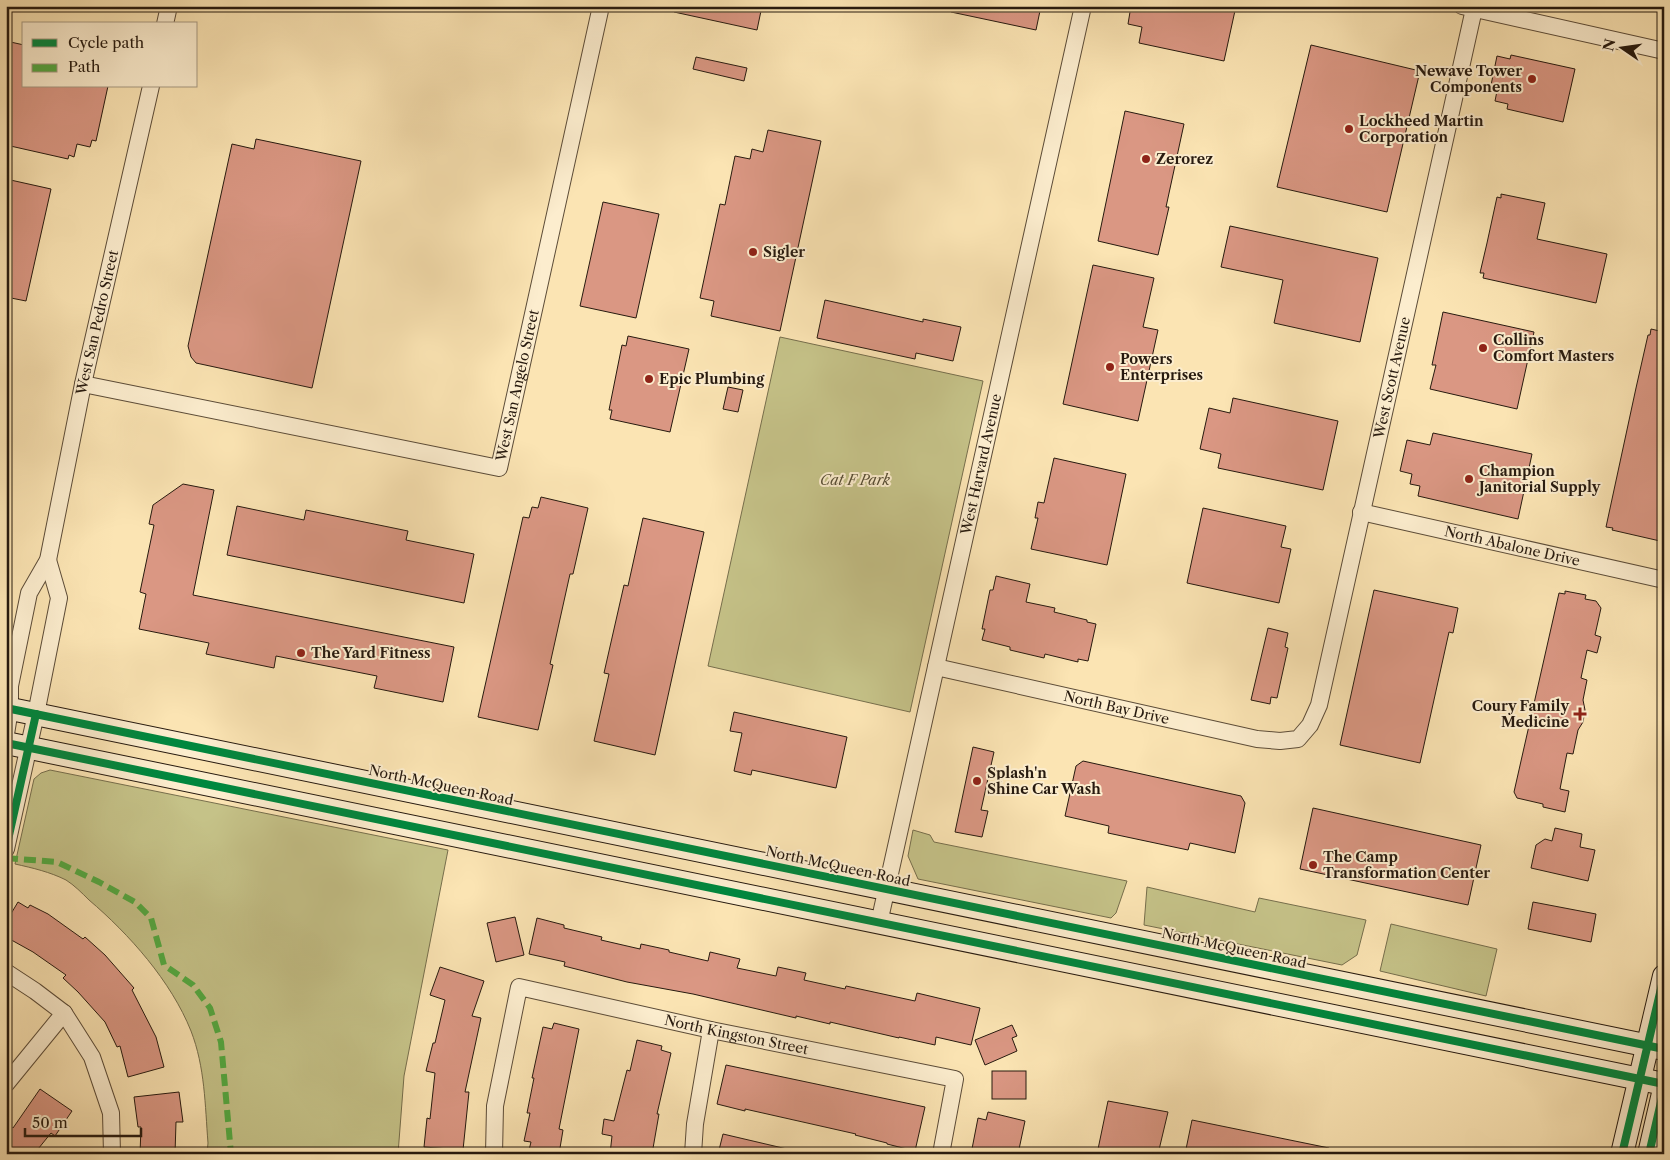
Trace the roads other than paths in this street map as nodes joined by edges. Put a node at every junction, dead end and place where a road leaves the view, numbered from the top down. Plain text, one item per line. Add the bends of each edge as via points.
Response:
1 (169, 6) edge
2 (600, 6) edge
3 (1083, 6) edge
4 (1468, 8) edge
5 (165, 22) edge
6 (1664, 51) edge
7 (151, 88) edge
8 (83, 384) junction
9 (1361, 512) junction
10 (48, 560) junction
11 (1664, 580) edge
12 (936, 667) junction
13 (8, 708) edge
14 (36, 714) junction
15 (6, 734) edge
16 (1298, 739) joint
17 (6, 744) edge
18 (28, 748) junction
19 (6, 849) edge
20 (886, 889) junction
21 (878, 923) junction
22 (1214, 956) junction
23 (6, 972) edge
24 (1664, 976) edge
25 (1206, 990) junction
26 (64, 1012) junction
27 (711, 1030) junction
28 (1655, 1047) edge
29 (1641, 1079) junction
30 (6, 1084) edge
31 (1664, 1084) edge
32 (1664, 1089) edge
33 (112, 1154) edge
34 (494, 1154) edge
35 (693, 1154) edge
36 (941, 1154) edge
37 (1622, 1154) edge
38 (1649, 1154) edge

1 - 5 street
2 - 8 street, West San Angelo Street via 499,468
3 - 12 street, West Harvard Avenue
4 - 6 street
4 - 9 street, West Scott Avenue
7 - 8 street, West San Pedro Street
8 - 10 street, West San Pedro Street
9 - 11 street, North Abalone Drive
9 - 16 street, West Scott Avenue via 1319,706 1310,725
10 - 13 street, West San Pedro Street via 29,593
10 - 14 street, West San Pedro Street via 59,598
12 - 16 street, North Bay Drive via 1257,739
12 - 20 street, West Harvard Avenue
13 - 14 main road, North McQueen Road
13 - 15 street, West San Pedro Street
14 - 18 street, West San Pedro Street
14 - 20 main road, North McQueen Road
17 - 18 main road
18 - 19 street, West San Pedro Street
18 - 21 main road
20 - 21 street, West Harvard Avenue
20 - 22 main road, North McQueen Road
21 - 25 main road
22 - 25 main road
22 - 28 main road, North McQueen Road
23 - 26 street
24 - 28 main road
25 - 29 main road
26 - 30 street
26 - 33 street via 92,1057 111,1113
27 - 34 street, North Kingston Street via 519,987 495,1106
27 - 35 street
27 - 36 street, North Kingston Street via 955,1079
28 - 29 main road
29 - 31 main road
29 - 37 main road
32 - 38 main road

